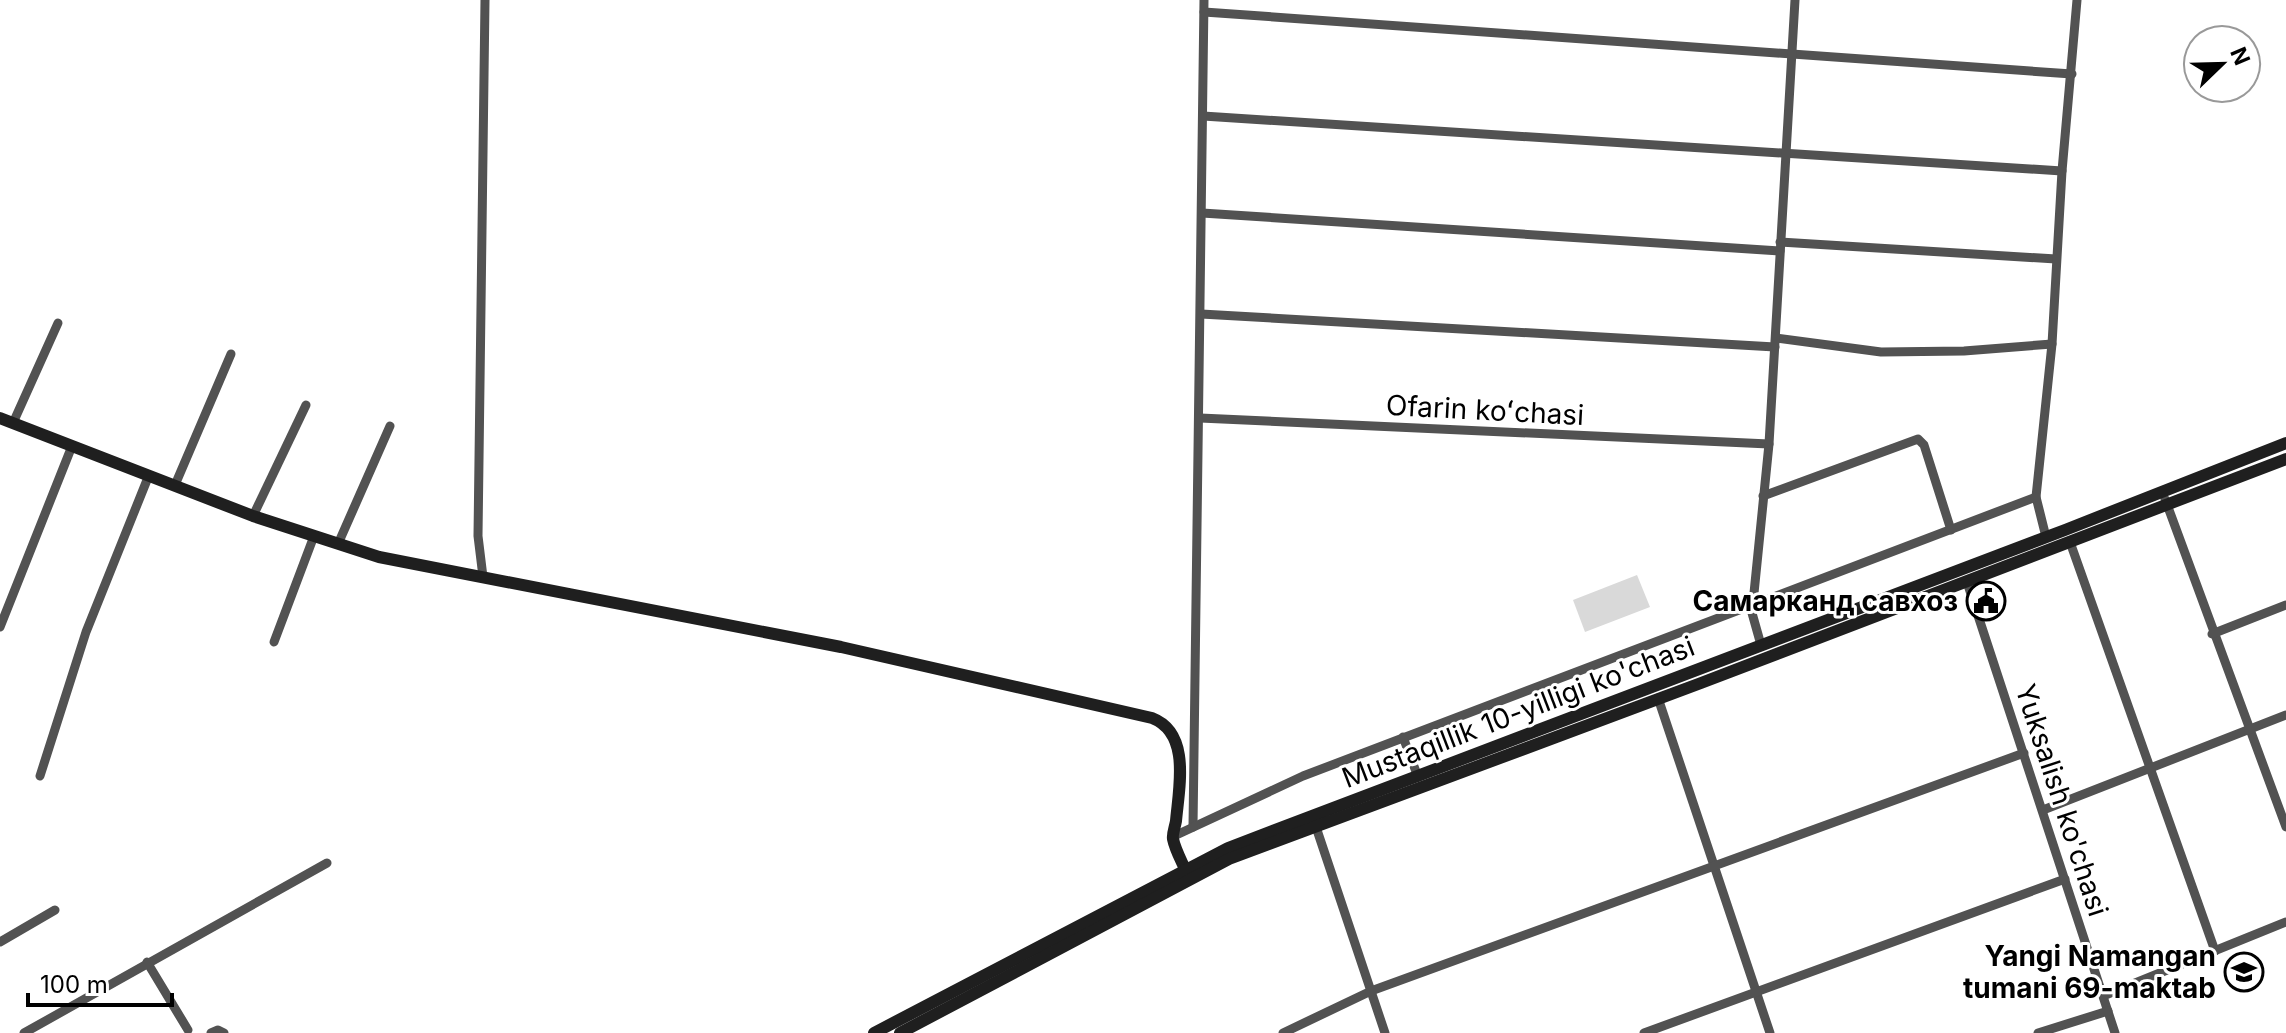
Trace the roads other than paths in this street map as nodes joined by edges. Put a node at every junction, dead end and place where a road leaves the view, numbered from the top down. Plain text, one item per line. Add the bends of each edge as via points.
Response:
1 (485, 0) edge
2 (1204, 0) edge
3 (1795, 0) edge
4 (2077, 0) edge
5 (1204, 12) junction
6 (1791, 53) junction
7 (2072, 74) junction
8 (1203, 116) junction
9 (1785, 153) junction
10 (2062, 171) junction
11 (1202, 213) junction
12 (1780, 247) junction
13 (2056, 259) junction
14 (1201, 314) junction
15 (58, 323) dead end
16 (1776, 342) junction
17 (2052, 344) junction
18 (231, 354) dead end
19 (306, 405) dead end
20 (0, 418) edge
21 (1200, 418) junction
22 (13, 423) junction
23 (390, 426) dead end
24 (2286, 443) edge
25 (1769, 444) junction
26 (72, 446) junction
27 (2286, 459) edge
28 (149, 475) junction
29 (175, 485) junction
30 (1763, 496) junction
31 (2036, 497) junction
32 (2164, 499) junction
33 (253, 516) junction
34 (1951, 530) junction
35 (314, 536) junction
36 (2046, 537) junction
37 (2070, 542) junction
38 (338, 544) junction
39 (483, 577) junction
40 (1967, 582) junction
41 (2286, 605) edge
42 (1752, 608) junction
43 (0, 627) edge
44 (2212, 634) junction
45 (1759, 639) junction
46 (274, 642) dead end
47 (1658, 698) junction
48 (2286, 715) edge
49 (2249, 729) junction
50 (1403, 737) junction
51 (2024, 753) junction
52 (2150, 768) junction
53 (1416, 772) junction
54 (40, 776) dead end
55 (2043, 810) junction
56 (1193, 827) junction
57 (1316, 827) junction
58 (2286, 827) edge
59 (1172, 837) junction
60 (327, 863) dead end
61 (1714, 868) junction
62 (1185, 869) junction
63 (2065, 879) junction
64 (55, 910) dead end
65 (2286, 922) edge
66 (0, 942) edge
67 (2215, 951) junction
68 (147, 962) junction
69 (1756, 990) junction
70 (1371, 991) junction
71 (2103, 996) junction
72 (2108, 1011) junction
73 (188, 1030) dead end
74 (24, 1033) edge
75 (211, 1033) edge
76 (224, 1033) edge
77 (874, 1033) edge
78 (900, 1033) edge
79 (1283, 1033) edge
80 (1385, 1033) edge
81 (1644, 1033) edge
82 (1770, 1033) edge
83 (2038, 1033) edge
84 (2115, 1033) edge

1 - 39 street via 478,536
2 - 5 street
3 - 6 street
4 - 7 street
5 - 6 street
5 - 8 street
6 - 7 street
6 - 9 street
7 - 10 street
8 - 9 street
8 - 11 street
9 - 10 street
9 - 12 street
10 - 13 street
11 - 12 street
11 - 14 street
12 - 13 street
12 - 16 street
13 - 17 street
14 - 16 street
14 - 21 street
15 - 22 street
16 - 17 street via 1881,352
16 - 25 street
17 - 31 street
18 - 29 street
19 - 33 street
20 - 22 main road
21 - 25 street, Ofarin koʻchasi
21 - 56 street
22 - 26 main road
23 - 38 street
24 - 32 main road, Mustaqillik 10-yilligi ko'chasi
25 - 30 street
26 - 28 main road
26 - 43 street
27 - 32 main road, Mustaqillik 10-yilligi ko'chasi
28 - 29 main road
28 - 54 street via 86,632
29 - 33 main road
30 - 34 street via 1918,439
30 - 42 street
31 - 34 street
31 - 36 street
32 - 36 main road, Mustaqillik 10-yilligi ko'chasi
32 - 37 main road, Mustaqillik 10-yilligi ko'chasi
32 - 44 street
33 - 35 main road
34 - 42 street
35 - 38 main road
35 - 46 street
36 - 45 main road, Mustaqillik 10-yilligi ko'chasi
37 - 40 main road, Mustaqillik 10-yilligi ko'chasi
37 - 52 street
38 - 39 main road
39 - 59 main road via 826,644 1152,718 1173,732 1177,743
40 - 47 main road, Mustaqillik 10-yilligi ko'chasi
40 - 51 street, Yuksalish ko'chasi
41 - 44 street
42 - 45 street
42 - 50 street
44 - 49 street
45 - 53 main road, Mustaqillik 10-yilligi ko'chasi
47 - 57 main road, Mustaqillik 10-yilligi ko'chasi
47 - 61 street
48 - 49 street
49 - 52 street
49 - 58 street
50 - 53 street
50 - 56 street
51 - 55 street, Yuksalish ko'chasi
51 - 61 street
52 - 55 street
52 - 67 street
53 - 62 main road, Mustaqillik 10-yilligi ko'chasi
55 - 63 street, Yuksalish ko'chasi
56 - 59 street
57 - 70 street
57 - 78 main road, Mustaqillik 10-yilligi ko'chasi via 1229,859
59 - 62 main road
60 - 68 street
61 - 69 street
61 - 70 street
62 - 77 main road, Mustaqillik 10-yilligi ko'chasi
63 - 69 street
63 - 71 street, Yuksalish ko'chasi
64 - 66 street
65 - 67 street
67 - 71 street
68 - 73 street
68 - 74 street
69 - 81 street
69 - 82 street
70 - 79 street
70 - 80 street
71 - 72 street, Yuksalish ko'chasi
72 - 83 street
72 - 84 street, Yuksalish ko'chasi
75 - 76 street

